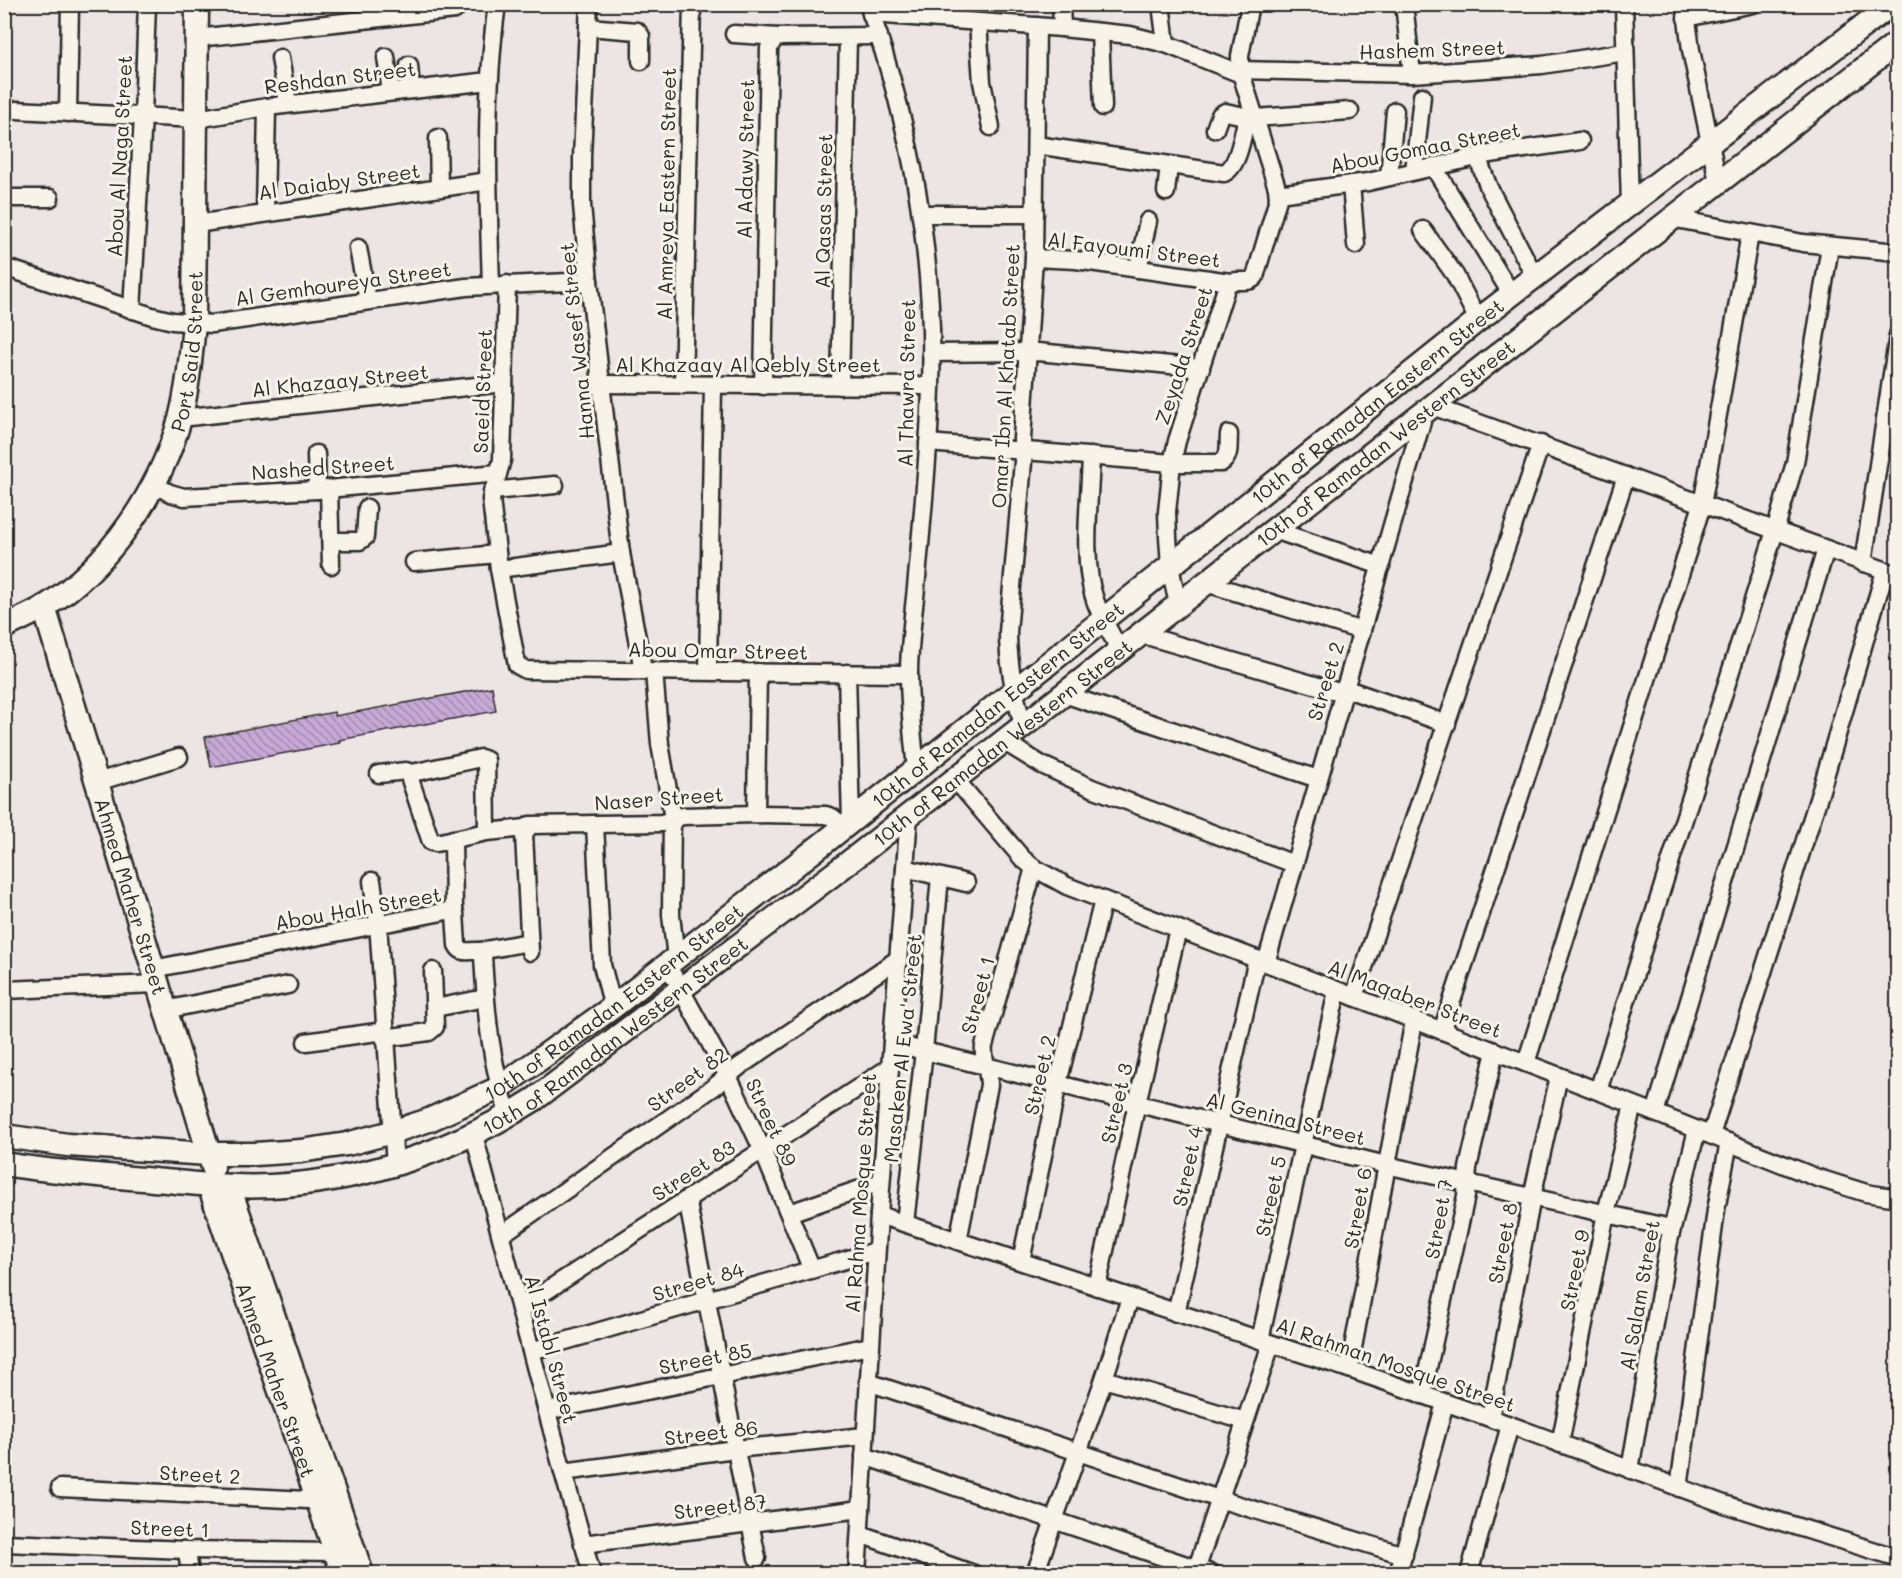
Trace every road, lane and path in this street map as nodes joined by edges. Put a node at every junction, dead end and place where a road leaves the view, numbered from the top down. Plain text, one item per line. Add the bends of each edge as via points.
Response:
1 (70, 4) edge
2 (147, 4) edge
3 (197, 4) edge
4 (497, 4) edge
5 (590, 4) edge
6 (692, 4) edge
7 (1061, 4) edge
8 (1161, 4) edge
9 (1250, 4) edge
10 (1404, 4) edge
11 (1624, 4) edge
12 (1753, 4) edge
13 (1892, 4) edge
14 (869, 9) edge
15 (455, 10) dead end
16 (1685, 11) edge
17 (978, 22) junction
18 (1037, 26) junction
19 (588, 27) junction
20 (1062, 28) junction
21 (1100, 32) junction
22 (734, 34) dead end
23 (879, 36) junction
24 (779, 37) junction
25 (197, 38) junction
26 (848, 38) junction
27 (1898, 42) edge
28 (1166, 44) junction
29 (1625, 52) junction
30 (386, 57) dead end
31 (280, 58) dead end
32 (641, 61) dead end
33 (409, 65) dead end
34 (1241, 72) junction
35 (1412, 74) junction
36 (489, 81) junction
37 (411, 90) junction
38 (391, 92) junction
39 (1422, 96) dead end
40 (288, 105) junction
41 (267, 107) junction
42 (1103, 107) dead end
43 (16, 110) dead end
44 (1350, 111) dead end
45 (1395, 111) dead end
46 (68, 112) junction
47 (143, 116) junction
48 (1251, 117) junction
49 (197, 119) junction
50 (991, 127) dead end
51 (1215, 129) dead end
52 (438, 138) dead end
53 (1580, 141) dead end
54 (1710, 144) junction
55 (1036, 145) junction
56 (1477, 156) junction
57 (1168, 165) junction
58 (1433, 166) junction
59 (1414, 171) junction
60 (1389, 177) junction
61 (488, 181) junction
62 (1718, 182) junction
63 (1351, 184) junction
64 (439, 188) junction
65 (1166, 192) dead end
66 (1278, 194) junction
67 (4, 198) edge
68 (50, 198) dead end
69 (1636, 200) junction
70 (265, 213) junction
71 (922, 214) junction
72 (1035, 214) junction
73 (1148, 221) dead end
74 (1666, 222) junction
75 (196, 224) junction
76 (1423, 230) dead end
77 (1750, 234) junction
78 (1356, 246) dead end
79 (1830, 246) junction
80 (358, 248) dead end
81 (1898, 252) edge
82 (1034, 258) junction
83 (1138, 269) junction
84 (6, 272) edge
85 (1535, 277) junction
86 (589, 281) junction
87 (1230, 282) junction
88 (499, 285) junction
89 (368, 301) junction
90 (1495, 307) junction
91 (132, 310) junction
92 (194, 324) junction
93 (1898, 335) edge
94 (1514, 341) junction
95 (931, 352) junction
96 (1027, 352) junction
97 (1201, 368) junction
98 (504, 383) junction
99 (601, 384) junction
100 (683, 385) junction
101 (713, 385) junction
102 (763, 386) junction
103 (840, 386) junction
104 (931, 386) junction
105 (1429, 408) junction
106 (180, 418) junction
107 (1229, 434) dead end
108 (928, 443) junction
109 (1541, 444) junction
110 (1022, 451) junction
111 (316, 454) dead end
112 (1091, 456) junction
113 (1172, 463) junction
114 (498, 473) junction
115 (1626, 476) junction
116 (153, 484) junction
117 (555, 485) dead end
118 (323, 490) junction
119 (492, 491) junction
120 (1702, 505) junction
121 (366, 508) dead end
122 (1274, 530) junction
123 (1775, 531) junction
124 (330, 541) junction
125 (1826, 549) junction
126 (621, 553) junction
127 (498, 561) junction
128 (414, 562) dead end
129 (1863, 563) junction
130 (332, 565) dead end
131 (1381, 566) junction
132 (1170, 567) junction
133 (1891, 573) edge
134 (1206, 583) junction
135 (1178, 605) junction
136 (44, 607) junction
137 (1103, 620) junction
138 (4, 627) edge
139 (1362, 631) junction
140 (1140, 634) junction
141 (1120, 650) junction
142 (526, 670) joint
143 (649, 671) junction
144 (708, 671) junction
145 (758, 672) junction
146 (847, 673) junction
147 (909, 674) junction
148 (1343, 691) junction
149 (1013, 692) junction
150 (1064, 694) junction
151 (1447, 724) junction
152 (1023, 725) junction
153 (1003, 741) junction
154 (948, 744) junction
155 (179, 757) dead end
156 (916, 770) junction
157 (412, 773) junction
158 (379, 774) dead end
159 (959, 775) junction
160 (1318, 779) junction
161 (97, 782) junction
162 (756, 814) junction
163 (909, 815) junction
164 (673, 820) junction
165 (595, 824) junction
166 (847, 825) junction
167 (526, 828) junction
168 (487, 832) junction
169 (453, 839) junction
170 (825, 842) junction
171 (1294, 864) junction
172 (844, 866) junction
173 (905, 868) junction
174 (1034, 868) junction
175 (940, 877) junction
176 (372, 881) dead end
177 (966, 883) dead end
178 (1102, 900) junction
179 (454, 911) junction
180 (378, 924) junction
181 (1178, 929) junction
182 (480, 951) junction
183 (898, 959) junction
184 (672, 961) junction
185 (1261, 961) junction
186 (433, 970) dead end
187 (155, 977) junction
188 (288, 985) dead end
189 (681, 989) junction
190 (4, 990) edge
191 (1337, 991) junction
192 (1354, 997) junction
193 (485, 998) junction
194 (613, 1007) junction
195 (435, 1008) junction
196 (165, 1010) junction
197 (1414, 1020) junction
198 (1442, 1031) junction
199 (384, 1034) junction
200 (306, 1042) dead end
201 (892, 1043) junction
202 (924, 1051) junction
203 (1495, 1051) junction
204 (1526, 1064) junction
205 (986, 1065) junction
206 (890, 1067) junction
207 (728, 1076) junction
208 (1559, 1076) junction
209 (1058, 1083) junction
210 (499, 1088) junction
211 (1598, 1091) junction
212 (1137, 1103) junction
213 (1633, 1105) junction
214 (1655, 1113) junction
215 (509, 1115) junction
216 (1218, 1122) junction
217 (392, 1132) junction
218 (1704, 1133) junction
219 (474, 1135) junction
220 (4, 1136) edge
221 (1729, 1143) junction
222 (1304, 1144) junction
223 (762, 1149) junction
224 (209, 1154) junction
225 (4, 1164) edge
226 (395, 1165) junction
227 (1386, 1165) junction
228 (881, 1182) junction
229 (1467, 1182) junction
230 (219, 1185) junction
231 (1532, 1197) junction
232 (1898, 1198) edge
233 (687, 1199) junction
234 (789, 1212) junction
235 (1606, 1214) junction
236 (879, 1215) junction
237 (905, 1223) junction
238 (1671, 1228) junction
239 (501, 1235) junction
240 (958, 1241) junction
241 (876, 1251) junction
242 (1021, 1262) junction
243 (812, 1270) junction
244 (1097, 1287) junction
245 (1130, 1298) junction
246 (707, 1300) junction
247 (520, 1308) junction
248 (1176, 1312) junction
249 (1266, 1342) junction
250 (870, 1346) junction
251 (531, 1351) junction
252 (1349, 1369) junction
253 (721, 1377) junction
254 (1104, 1379) junction
255 (868, 1382) junction
256 (1422, 1395) junction
257 (1445, 1403) junction
258 (547, 1411) junction
259 (1490, 1418) junction
260 (1245, 1421) junction
261 (1510, 1425) junction
262 (866, 1436) junction
263 (1560, 1444) junction
264 (735, 1449) junction
265 (1077, 1452) junction
266 (864, 1456) junction
267 (1630, 1470) junction
268 (563, 1472) junction
269 (60, 1488) dead end
270 (1679, 1488) junction
271 (1219, 1499) junction
272 (327, 1501) junction
273 (861, 1509) junction
274 (1053, 1520) junction
275 (750, 1523) junction
276 (860, 1534) junction
277 (4, 1543) edge
278 (584, 1544) junction
279 (187, 1550) junction
280 (335, 1552) junction
281 (1404, 1555) junction
282 (757, 1558) dead end
283 (1898, 1558) edge
284 (1201, 1572) edge
285 (190, 1574) edge
286 (342, 1574) edge
287 (362, 1574) edge
288 (592, 1574) edge
289 (857, 1574) edge
290 (974, 1574) edge
291 (1035, 1574) edge
292 (1398, 1574) edge
293 (1469, 1574) edge

1 - 46 street
2 - 47 street, Abou Al Naga Street
3 - 25 street, Port Said Street
4 - 36 street, Saeid Street
5 - 19 street, Hanna Wasef Street
6 - 100 street, Al Amreya Eastern Street
7 - 20 street
8 - 28 street
9 - 34 street, Zeyada Street via 1240,56
10 - 35 street
11 - 29 street
12 - 16 street
13 - 54 street, 10th of Ramadan Eastern Street
14 - 17 street
14 - 23 street, Al Thawra Street
15 - 25 street
16 - 54 street
17 - 18 street
17 - 50 street via 982,82
18 - 20 street
18 - 55 street, Omar Ibn Al Khatab Street
19 - 32 street via 637,31 641,36
19 - 86 street, Hanna Wasef Street via 581,181
20 - 21 street
21 - 28 street
21 - 42 street
22 - 24 street
23 - 26 street
23 - 71 street, Al Thawra Street via 904,124
24 - 26 street
24 - 102 street, Al Adawy Street via 768,52
25 - 49 street, Port Said Street
26 - 103 street, Al Qasas Street
27 - 62 street, 10th of Ramadan Western Street
28 - 34 street
29 - 35 street, Hashem Street via 1542,65
29 - 69 street
30 - 38 street
31 - 40 street
33 - 37 street
34 - 35 street, Hashem Street
34 - 48 street, Zeyada Street
36 - 37 street, Reshdan Street
36 - 61 street, Saeid Street
37 - 38 street, Reshdan Street
38 - 40 street, Reshdan Street
39 - 59 street
40 - 41 street, Reshdan Street
41 - 49 street, Reshdan Street
41 - 70 street
43 - 46 street, Reshdan Street
44 - 48 street
45 - 60 street
46 - 47 street, Reshdan Street
47 - 49 street, Reshdan Street
47 - 91 street, Abou Al Naga Street
48 - 51 street via 1222,112
48 - 57 street via 1234,165 1228,171
48 - 66 street, Zeyada Street
49 - 75 street, Port Said Street
52 - 64 street
53 - 56 street, Abou Gomaa Street
54 - 62 street
54 - 69 street, 10th of Ramadan Eastern Street
55 - 57 street
55 - 72 street, Omar Ibn Al Khatab Street
56 - 58 street, Abou Gomaa Street
56 - 85 street via 1489,188
57 - 65 street
58 - 59 street, Abou Gomaa Street
58 - 90 street
59 - 60 street, Abou Gomaa Street
60 - 63 street, Abou Gomaa Street
61 - 64 street, Al Daiaby Street
61 - 88 street, Saeid Street
62 - 74 street, 10th of Ramadan Western Street
63 - 66 street, Abou Gomaa Street
63 - 78 street
64 - 70 street, Al Daiaby Street
66 - 87 street, Zeyada Street via 1254,278
67 - 68 street
69 - 74 street
69 - 85 street, 10th of Ramadan Eastern Street
70 - 75 street, Al Daiaby Street
71 - 72 street
71 - 95 street, Al Thawra Street
72 - 82 street, Omar Ibn Al Khatab Street
73 - 83 street
74 - 77 street
74 - 94 street, 10th of Ramadan Western Street
75 - 92 street, Port Said Street
76 - 90 street via 1455,275
77 - 79 street
77 - 120 street
79 - 81 street
79 - 123 street via 1795,463
80 - 89 street
82 - 83 street, Al Fayoumi Street
82 - 96 street, Omar Ibn Al Khatab Street
83 - 87 street, Al Fayoumi Street
84 - 91 street, Al Gemhoureya Street
85 - 90 street, 10th of Ramadan Eastern Street
86 - 88 street, Al Gemhoureya Street
86 - 99 street, Hanna Wasef Street
87 - 97 street, Zeyada Street
88 - 89 street, Al Gemhoureya Street
88 - 98 street, Saeid Street
89 - 92 street, Al Gemhoureya Street
90 - 94 street
90 - 132 street, 10th of Ramadan Eastern Street
91 - 92 street, Al Gemhoureya Street
92 - 106 street, Port Said Street
93 - 129 street
94 - 105 street, 10th of Ramadan Western Street
95 - 96 street
95 - 104 street, Al Thawra Street
96 - 97 street
96 - 110 street, Omar Ibn Al Khatab Street
97 - 113 street, Zeyada Street
98 - 106 street, Al Khazaay Street
98 - 114 street, Saeid Street via 502,460
99 - 100 street, Al Khazaay Al Qebly Street
99 - 126 street, Hanna Wasef Street
100 - 101 street, Al Khazaay Al Qebly Street
101 - 102 street, Al Khazaay Al Qebly Street
101 - 144 street
102 - 103 street, Al Khazaay Al Qebly Street
103 - 104 street, Al Khazaay Al Qebly Street
104 - 108 street, Al Thawra Street
105 - 109 street
105 - 122 street, 10th of Ramadan Western Street
105 - 131 street, Street 2
106 - 116 street, Port Said Street
107 - 113 street via 1224,461
108 - 110 street
108 - 147 street, Al Thawra Street
109 - 115 street
109 - 151 street
110 - 112 street
110 - 149 street, Omar Ibn Al Khatab Street via 1008,632
111 - 118 street
112 - 113 street
112 - 137 street via 1089,571
113 - 132 street, Zeyada Street via 1167,513
114 - 118 street, Nashed Street
114 - 119 street, Saeid Street
115 - 120 street
115 - 198 street
116 - 118 street, Nashed Street via 184,497
116 - 136 street, Port Said Street via 101,558
117 - 119 street
118 - 124 street
119 - 127 street, Saeid Street
120 - 123 street
120 - 204 street
121 - 124 street via 366,537 360,541
122 - 131 street
122 - 134 street, 10th of Ramadan Western Street
123 - 125 street
123 - 211 street
124 - 130 street
125 - 129 street
125 - 214 street
126 - 127 street
126 - 143 street, Hanna Wasef Street
127 - 128 street
127 - 142 street, Saeid Street via 515,660
129 - 133 street
131 - 139 street, Street 2
132 - 135 street, Zeyada Street
132 - 137 street, 10th of Ramadan Eastern Street
133 - 218 street, Al Salam Street
134 - 135 street, 10th of Ramadan Western Street
134 - 139 street
135 - 140 street, 10th of Ramadan Western Street
136 - 138 street, Port Said Street
136 - 161 street, Ahmed Maher Street
137 - 141 street
137 - 149 street, 10th of Ramadan Eastern Street
139 - 148 street, Street 2
140 - 141 street, 10th of Ramadan Western Street
140 - 148 street
141 - 150 street, 10th of Ramadan Western Street
142 - 143 street, Abou Omar Street
143 - 144 street, Abou Omar Street
143 - 164 street, Hanna Wasef Street
144 - 145 street, Abou Omar Street
145 - 146 street, Abou Omar Street
145 - 162 street
146 - 147 street, Abou Omar Street
146 - 166 street
147 - 156 street, Al Thawra Street
148 - 151 street
148 - 160 street, Street 2
149 - 152 street, Omar Ibn Al Khatab Street
149 - 154 street, 10th of Ramadan Eastern Street
150 - 152 street, 10th of Ramadan Western Street
150 - 160 street
151 - 192 street
152 - 153 street, 10th of Ramadan Western Street
153 - 159 street, 10th of Ramadan Western Street
153 - 171 street via 1042,765 1092,788
154 - 156 street, 10th of Ramadan Eastern Street
154 - 159 street
155 - 161 street
156 - 166 street, 10th of Ramadan Eastern Street
157 - 158 street
157 - 168 street via 486,760
157 - 169 street via 410,779 430,840 436,843
159 - 163 street, 10th of Ramadan Western Street
159 - 174 street, Al Maqaber Street via 1010,845
160 - 171 street, Street 2
161 - 187 street, Ahmed Maher Street
162 - 164 street, Naser Street via 683,816
162 - 166 street, Naser Street via 826,815
163 - 172 street, 10th of Ramadan Western Street
163 - 173 street, Al Rahma Mosque Street
164 - 165 street, Naser Street
164 - 184 street, Hanna Wasef Street
165 - 167 street, Naser Street via 534,824
165 - 194 street via 602,965
166 - 170 street, 10th of Ramadan Eastern Street
167 - 168 street, Naser Street
167 - 182 street via 529,947
168 - 169 street, Naser Street
169 - 179 street
170 - 172 street
170 - 184 street, 10th of Ramadan Eastern Street
171 - 185 street, Street 2
172 - 189 street, 10th of Ramadan Western Street
173 - 175 street
173 - 183 street, Al Rahma Mosque Street
174 - 178 street, Al Maqaber Street
174 - 205 street, Street 1 via 984,1047
175 - 177 street
175 - 202 street, Masaken Al Ewa' Street
176 - 180 street
178 - 181 street, Al Maqaber Street
178 - 209 street, Street 2
179 - 180 street, Abou Halh Street
179 - 182 street, Abou Halh Street via 459,949
180 - 187 street, Abou Halh Street
180 - 199 street
181 - 185 street, Al Maqaber Street
181 - 212 street, Street 3
182 - 193 street
183 - 201 street, Al Rahma Mosque Street
183 - 207 street, Street 82
184 - 189 street, Street 89
184 - 194 street, 10th of Ramadan Eastern Street
185 - 191 street, Al Maqaber Street
185 - 216 street, Street 4
186 - 195 street
187 - 190 street, Abou Halh Street
187 - 196 street, Ahmed Maher Street
188 - 196 street
189 - 207 street, Street 89
189 - 215 street, 10th of Ramadan Western Street
191 - 192 street, Al Maqaber Street
191 - 222 street, Street 5
192 - 197 street, Al Maqaber Street
193 - 195 street
193 - 210 street
194 - 210 street, 10th of Ramadan Eastern Street
195 - 199 street via 436,1023 432,1030
196 - 224 street, Ahmed Maher Street
197 - 198 street, Al Maqaber Street
197 - 227 street, Street 6
198 - 203 street, Al Maqaber Street
199 - 200 street
199 - 217 street
201 - 202 street, Al Genina Street
201 - 206 street, Al Rahma Mosque Street
202 - 205 street, Al Genina Street
202 - 237 street, Masaken Al Ewa' Street
203 - 204 street, Al Maqaber Street
203 - 229 street, Street 7
204 - 208 street, Al Maqaber Street
205 - 209 street, Al Genina Street
205 - 240 street, Street 1 via 989,1085
206 - 223 street, Street 83
206 - 228 street, Al Rahma Mosque Street
207 - 223 street, Street 89
207 - 239 street, Street 82
208 - 211 street, Al Maqaber Street
208 - 231 street, Street 8
209 - 212 street, Al Genina Street
209 - 242 street, Street 2
210 - 215 street
210 - 217 street, 10th of Ramadan Eastern Street
211 - 213 street, Al Maqaber Street
212 - 216 street, Al Genina Street
212 - 244 street, Street 3
213 - 214 street, Al Maqaber Street
213 - 235 street, Street 9
214 - 218 street, Al Maqaber Street
215 - 219 street, 10th of Ramadan Western Street
216 - 222 street, Al Genina Street
216 - 248 street, Street 4
217 - 224 street, 10th of Ramadan Eastern Street via 301,1151
217 - 226 street
218 - 221 street, Al Maqaber Street
218 - 238 street, Al Salam Street
219 - 226 street, 10th of Ramadan Western Street
219 - 239 street, Al Istabl Street
220 - 224 street, 10th of Ramadan Eastern Street via 68,1145
221 - 232 street, Al Maqaber Street via 1840,1186
221 - 270 street via 1716,1210
222 - 227 street, Al Genina Street
222 - 249 street, Street 5
223 - 233 street, Street 83
223 - 234 street, Street 89
224 - 230 street, Ahmed Maher Street
225 - 230 street, 10th of Ramadan Western Street
226 - 230 street, 10th of Ramadan Western Street via 313,1182
227 - 229 street, Al Genina Street
227 - 252 street, Street 6
228 - 234 street
228 - 236 street, Al Rahma Mosque Street
229 - 231 street, Al Genina Street
229 - 256 street, Street 7
230 - 272 street, Ahmed Maher Street
231 - 235 street, Al Genina Street
231 - 259 street, Street 8
233 - 246 street
233 - 247 street, Street 83
234 - 243 street, Street 89
235 - 238 street, Al Genina Street
235 - 263 street, Street 9
236 - 237 street, Al Rahman Mosque Street
236 - 241 street, Al Rahma Mosque Street
237 - 240 street, Al Rahman Mosque Street
238 - 267 street, Al Salam Street
239 - 247 street, Al Istabl Street
240 - 242 street, Al Rahman Mosque Street
241 - 243 street, Street 84
241 - 250 street, Al Rahma Mosque Street
242 - 244 street, Al Rahman Mosque Street
243 - 246 street, Street 84
244 - 245 street, Al Rahman Mosque Street
245 - 248 street, Al Rahman Mosque Street
245 - 254 street
246 - 251 street, Street 84
246 - 253 street
247 - 251 street, Al Istabl Street
248 - 249 street, Al Rahman Mosque Street
249 - 252 street, Al Rahman Mosque Street
249 - 260 street, Street 5
250 - 253 street, Street 85
250 - 255 street, Al Rahma Mosque Street
251 - 258 street, Al Istabl Street
252 - 256 street, Al Rahman Mosque Street
253 - 258 street, Street 85
253 - 264 street
254 - 260 street
254 - 265 street
255 - 262 street, Al Rahma Mosque Street
255 - 265 street
256 - 257 street, Al Rahman Mosque Street
257 - 259 street, Al Rahman Mosque Street
257 - 281 street
258 - 268 street, Al Istabl Street
259 - 261 street, Al Rahman Mosque Street
260 - 271 street, Street 5
261 - 263 street, Al Rahman Mosque Street
261 - 293 street
262 - 264 street, Street 86
262 - 266 street, Al Rahma Mosque Street
263 - 267 street, Al Rahman Mosque Street
264 - 268 street, Street 86
264 - 275 street
265 - 271 street
265 - 274 street
266 - 273 street, Al Rahma Mosque Street
266 - 274 street
267 - 270 street, Al Rahman Mosque Street
268 - 278 street, Al Istabl Street
269 - 272 street, Street 2
270 - 283 street, Al Rahman Mosque Street
271 - 281 street
271 - 284 street, Street 5
272 - 280 street, Ahmed Maher Street
272 - 287 street, Ahmed Maher Street
273 - 275 street, Street 87
273 - 276 street, Al Rahma Mosque Street
274 - 284 street
274 - 291 street
275 - 278 street, Street 87
275 - 282 street
276 - 289 street, Al Rahma Mosque Street
276 - 290 street
277 - 279 street, Street 1
278 - 288 street, Al Istabl Street
279 - 280 street, Street 1
279 - 285 street
280 - 286 street, Ahmed Maher Street
281 - 292 street

